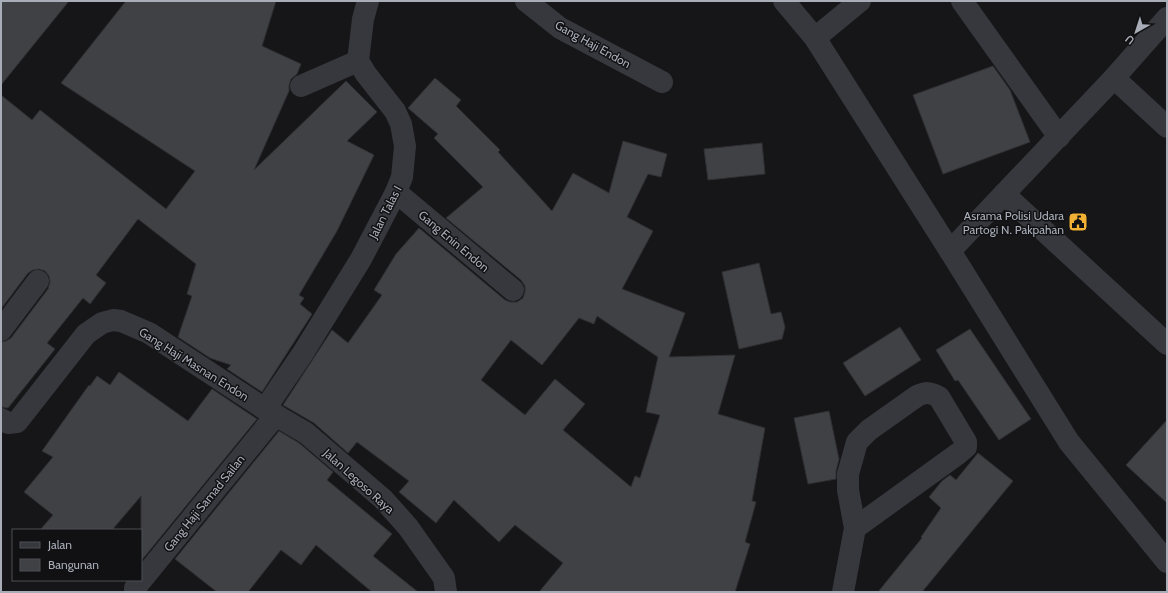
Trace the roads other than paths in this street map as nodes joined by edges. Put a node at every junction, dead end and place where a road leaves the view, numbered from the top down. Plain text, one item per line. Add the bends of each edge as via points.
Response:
1 (368, 1) edge
2 (526, 1) edge
3 (784, 1) edge
4 (860, 1) edge
5 (962, 1) edge
6 (1167, 18) edge
7 (815, 38) junction
8 (358, 61) junction
9 (1114, 78) junction
10 (662, 82) dead end
11 (301, 86) dead end
12 (1167, 127) edge
13 (1059, 137) junction
14 (396, 192) junction
15 (1004, 194) junction
16 (950, 251) junction
17 (38, 281) dead end
18 (513, 290) dead end
19 (1, 330) edge
20 (1167, 344) edge
21 (270, 412) junction
22 (1, 419) edge
23 (855, 528) junction
24 (1167, 562) edge
25 (142, 579) edge
26 (140, 581) edge
27 (135, 592) edge
28 (446, 592) edge
29 (843, 592) edge

1 - 8 street via 363,18
2 - 10 street, Gang Haji Endon via 560,28
3 - 7 street
4 - 7 street
5 - 13 street
6 - 9 street
7 - 16 street
8 - 11 street
8 - 14 street, Jalan Talas I via 395,110 401,124 405,146 402,177
9 - 12 street
9 - 13 street
13 - 15 street
14 - 18 street, Gang Enin Endon
14 - 21 street, Jalan Talas I via 361,259
15 - 16 street
15 - 20 street
16 - 24 street via 1069,442
17 - 19 street
21 - 22 street, Gang Haji Masnan Endon via 149,333 113,320 102,323 86,334 17,422 8,423
21 - 25 street, Gang Haji Samad Sailan
21 - 28 street, Jalan Legoso Raya via 306,433 383,499 408,527 444,578
23 - 23 street via 848,490 848,474 857,442 917,396 924,392 932,394 942,404 966,442 966,447
23 - 29 street
26 - 27 street, Gang Haji Samad Sailan

